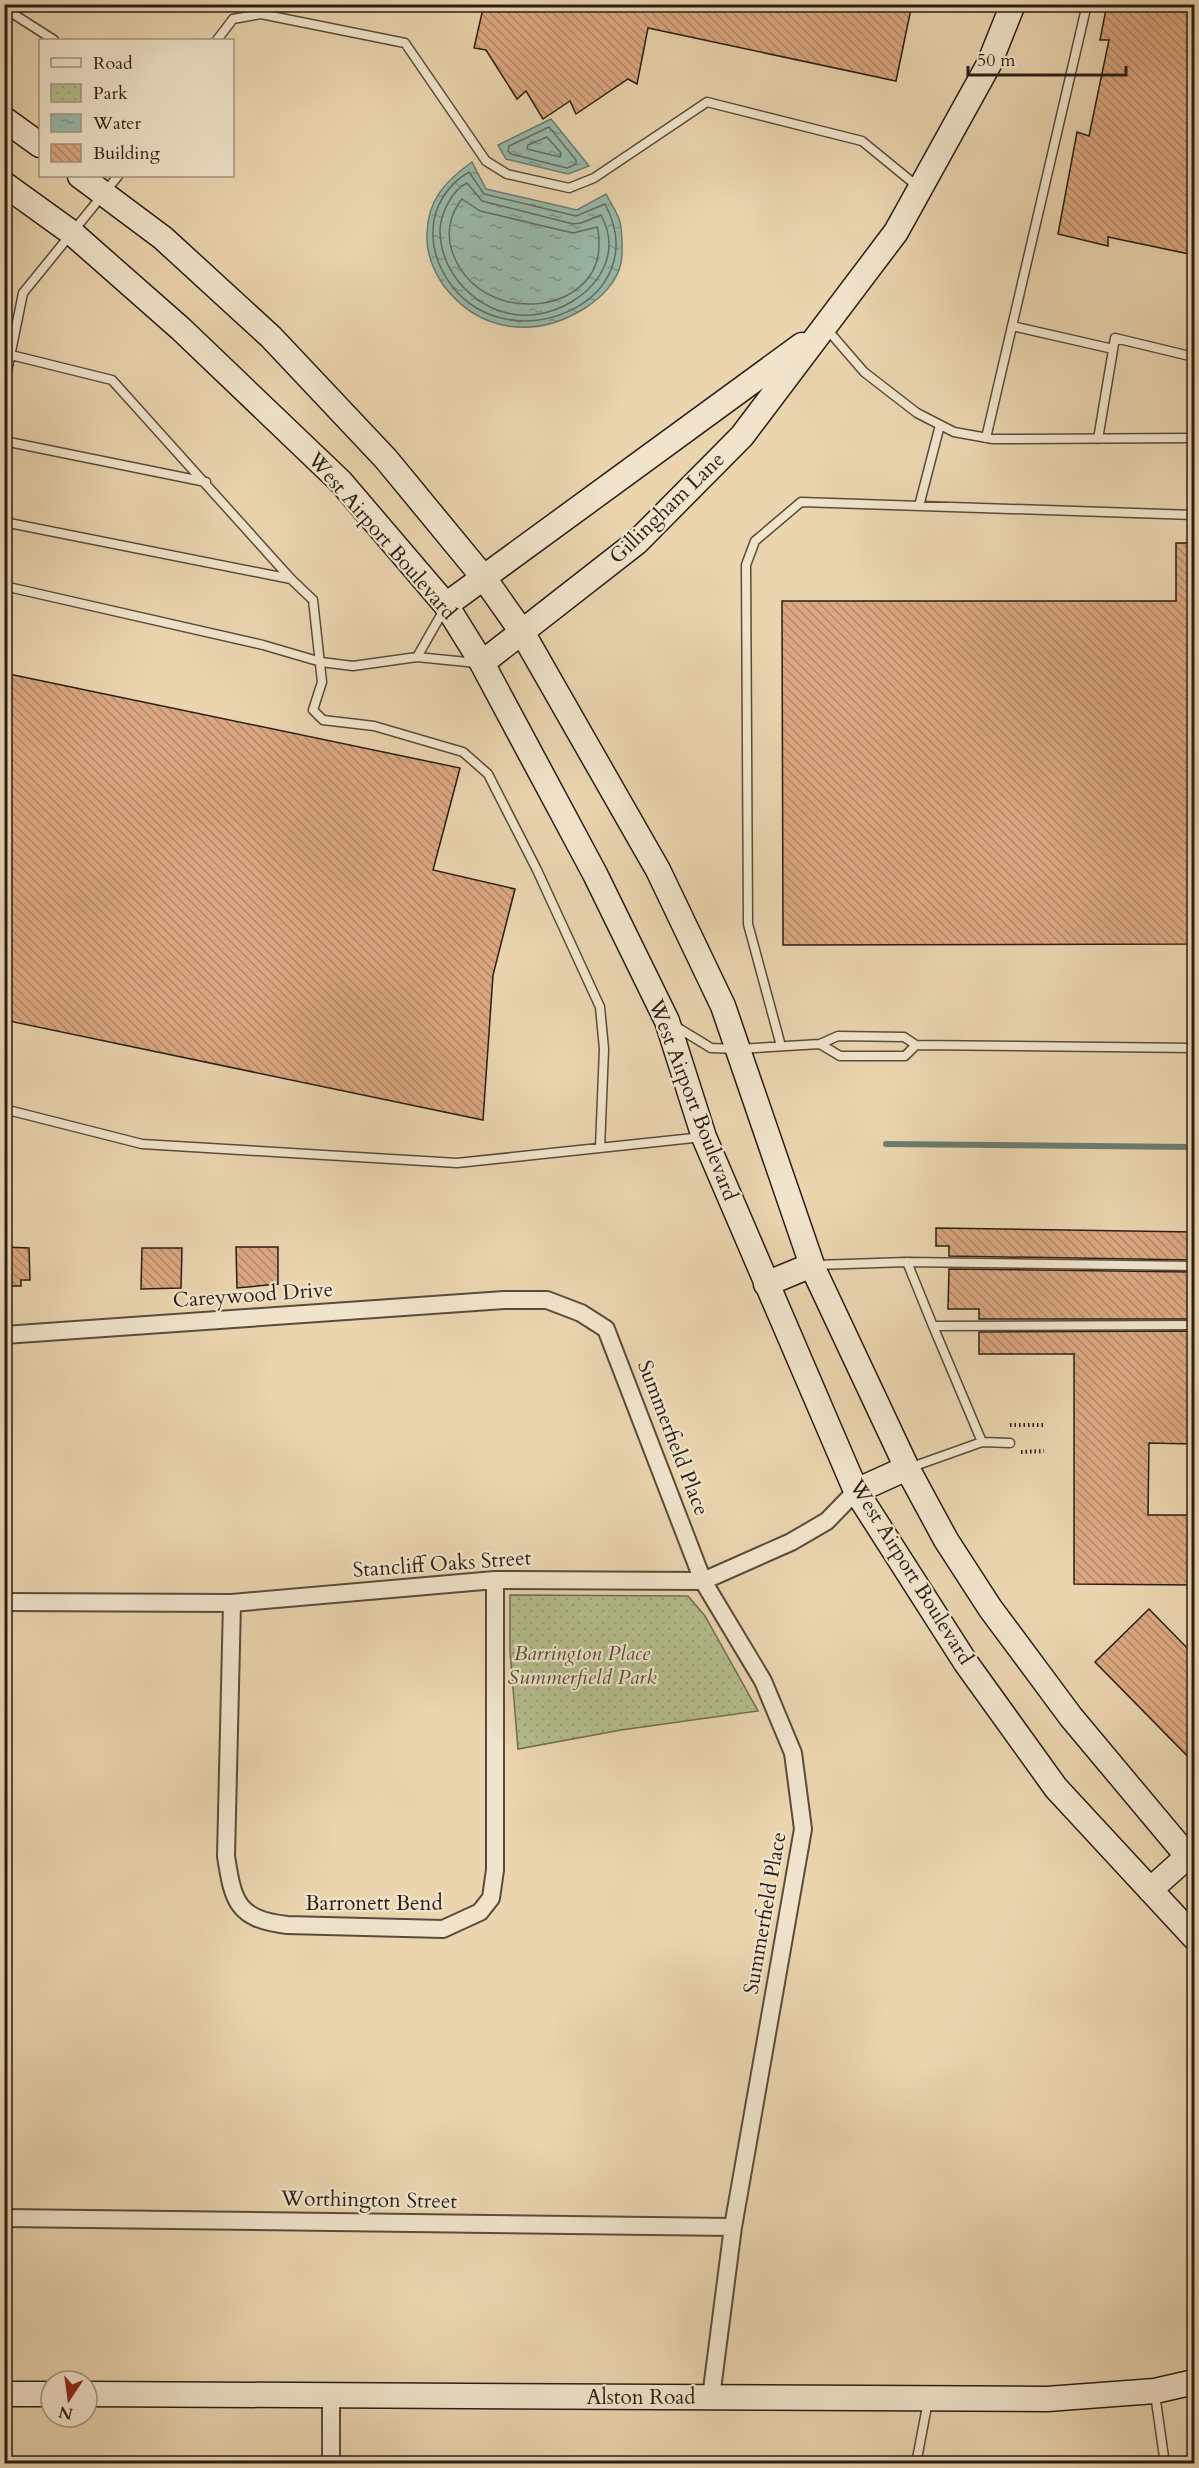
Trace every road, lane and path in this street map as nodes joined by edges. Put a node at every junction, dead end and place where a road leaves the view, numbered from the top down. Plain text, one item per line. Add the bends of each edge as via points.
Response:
1 (1013, 4) edge
2 (1087, 4) edge
3 (4, 8) edge
4 (52, 39) edge
5 (218, 39) edge
6 (4, 119) edge
7 (39, 144) edge
8 (84, 177) edge
9 (4, 184) edge
10 (111, 184) edge
11 (920, 188) junction
12 (72, 232) junction
13 (1012, 326) junction
14 (826, 327) junction
15 (1113, 349) junction
16 (11, 355) junction
17 (1194, 357) edge
18 (4, 386) edge
19 (940, 425) junction
20 (986, 438) junction
21 (1194, 438) edge
22 (1098, 439) junction
23 (4, 441) edge
24 (206, 482) junction
25 (919, 506) junction
26 (1194, 515) edge
27 (4, 522) edge
28 (484, 578) junction
29 (291, 579) junction
30 (4, 586) edge
31 (447, 605) junction
32 (522, 632) junction
33 (417, 657) junction
34 (321, 662) junction
35 (482, 663) junction
36 (667, 1021) junction
37 (820, 1044) junction
38 (916, 1045) junction
39 (781, 1046) junction
40 (1194, 1047) edge
41 (738, 1049) junction
42 (4, 1109) edge
43 (704, 1137) junction
44 (600, 1148) junction
45 (907, 1263) junction
46 (812, 1265) junction
47 (1194, 1266) edge
48 (766, 1284) junction
49 (504, 1300) joint
50 (1194, 1325) edge
51 (933, 1326) junction
52 (4, 1335) edge
53 (1011, 1425) dead end
54 (1044, 1425) dead end
55 (982, 1442) junction
56 (1010, 1448) joint
57 (1044, 1451) dead end
58 (908, 1468) junction
59 (856, 1491) junction
60 (495, 1580) junction
61 (703, 1581) junction
62 (4, 1602) edge
63 (232, 1603) junction
64 (1192, 1857) edge
65 (1150, 1890) junction
66 (1194, 1937) edge
67 (4, 2218) edge
68 (733, 2227) junction
69 (1194, 2382) edge
70 (1155, 2391) junction
71 (4, 2394) edge
72 (39, 2394) edge
73 (99, 2394) edge
74 (331, 2396) junction
75 (711, 2397) junction
76 (928, 2397) junction
77 (331, 2463) edge
78 (916, 2463) edge
79 (1165, 2463) edge

1 - 11 main road, Gillingham Lane via 988,64
2 - 13 lane
3 - 4 lane
5 - 11 lane via 233,19 261,14 405,43 486,161 507,174 569,188 594,178 707,102 862,141
6 - 7 main road
8 - 10 main road
9 - 12 main road, West Airport Boulevard
10 - 12 lane
10 - 28 main road via 271,337 386,459
11 - 14 main road, Gillingham Lane via 896,232
12 - 16 lane via 23,293
12 - 31 main road, West Airport Boulevard via 181,329 341,482
13 - 15 lane
13 - 20 lane
14 - 19 lane via 864,372 916,413
14 - 28 main road, Gillingham Lane
14 - 32 main road, Gillingham Lane via 742,436 653,526
15 - 17 lane via 1115,338
15 - 22 lane
16 - 18 lane
16 - 24 lane via 112,380
19 - 20 lane
19 - 25 lane
20 - 22 lane
21 - 22 lane
23 - 24 lane
24 - 29 lane
25 - 26 lane
25 - 39 lane via 801,502 755,541 746,565 748,924
27 - 29 lane
28 - 31 main road, Gillingham Lane
28 - 32 main road
29 - 34 lane via 313,600
30 - 34 lane via 263,645
31 - 33 lane
31 - 35 main road, West Airport Boulevard
32 - 35 main road, Gillingham Lane
32 - 41 main road via 658,870 723,1006
33 - 34 lane via 353,666
33 - 35 lane
34 - 44 lane via 322,681 314,710 324,720 374,726 447,746 463,752 488,774 600,1007 604,1049
35 - 36 main road, West Airport Boulevard via 595,874
36 - 41 lane via 711,1048
36 - 43 main road, West Airport Boulevard
37 - 38 lane via 838,1036 904,1037
37 - 38 lane via 840,1056 905,1056
37 - 39 lane
38 - 40 lane
39 - 41 lane
41 - 46 main road
42 - 44 lane via 142,1144 457,1163
43 - 44 lane
43 - 48 main road, West Airport Boulevard
45 - 46 lane
45 - 47 lane
45 - 51 lane
46 - 48 main road
46 - 58 main road
48 - 59 main road, West Airport Boulevard
49 - 52 street, Careywood Drive
49 - 61 street, Summerfield Place via 547,1300 581,1313 606,1329
50 - 51 lane
51 - 55 lane
53 - 54 path
55 - 56 lane
55 - 58 lane
56 - 57 path
58 - 59 main road
58 - 64 main road via 946,1540 990,1608 1071,1718
59 - 61 street, Stancliff Oaks Street via 827,1521 791,1542
59 - 65 main road, West Airport Boulevard via 966,1663 1056,1788
60 - 61 street, Stancliff Oaks Street
60 - 63 street, Stancliff Oaks Street
60 - 63 street, Barronett Bend via 495,1870 490,1898 480,1912 443,1929 287,1925 262,1922 241,1909 231,1888 226,1856
61 - 68 street, Summerfield Place via 763,1681 793,1753 803,1829
62 - 63 street, Stancliff Oaks Street
64 - 65 main road
65 - 66 main road, West Airport Boulevard
67 - 68 street, Worthington Street
68 - 75 street, Summerfield Place
69 - 70 main road, Alston Road
70 - 76 main road, Alston Road via 1047,2399
70 - 79 lane
71 - 72 main road
73 - 74 main road, Alston Road
74 - 75 main road, Alston Road
74 - 77 street
75 - 76 main road, Alston Road
76 - 78 lane

